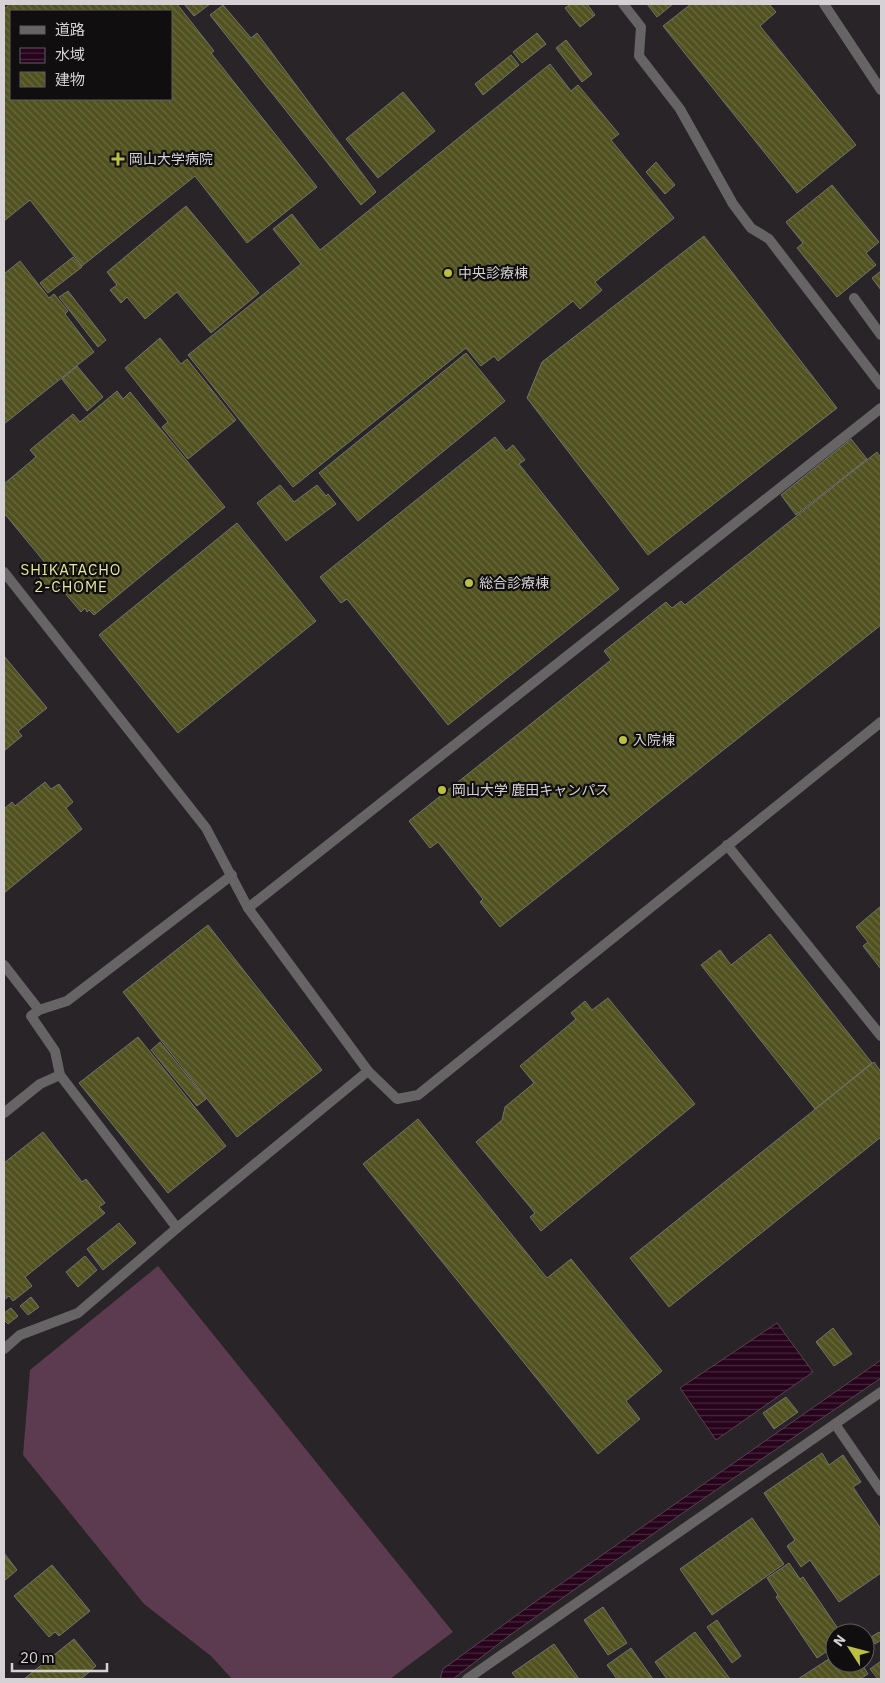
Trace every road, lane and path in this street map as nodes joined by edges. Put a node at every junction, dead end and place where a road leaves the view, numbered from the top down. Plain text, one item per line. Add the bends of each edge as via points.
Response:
1 (623, 4) edge
2 (824, 4) edge
3 (881, 90) edge
4 (854, 298) dead end
5 (881, 335) edge
6 (881, 385) edge
7 (881, 408) edge
8 (4, 572) edge
9 (881, 722) edge
10 (727, 845) junction
11 (232, 875) junction
12 (248, 908) junction
13 (4, 965) edge
14 (39, 1010) junction
15 (881, 1036) edge
16 (368, 1071) junction
17 (60, 1075) junction
18 (4, 1113) edge
19 (177, 1228) junction
20 (4, 1349) edge
21 (881, 1392) edge
22 (836, 1424) junction
23 (881, 1491) edge
24 (467, 1679) edge

1 - 6 street via 641,27 639,56 680,109 733,204 751,228 769,239
2 - 3 street
4 - 5 street
7 - 12 street
8 - 11 street via 206,828
9 - 10 street
10 - 15 street
10 - 16 street via 418,1095 397,1099
11 - 12 street
11 - 14 street via 67,1001
12 - 16 street
13 - 14 street
14 - 17 street via 31,1016 55,1051
16 - 19 street
17 - 18 street via 40,1084
17 - 19 street
19 - 20 street via 78,1313 20,1335
21 - 22 street
22 - 23 street
22 - 24 street

